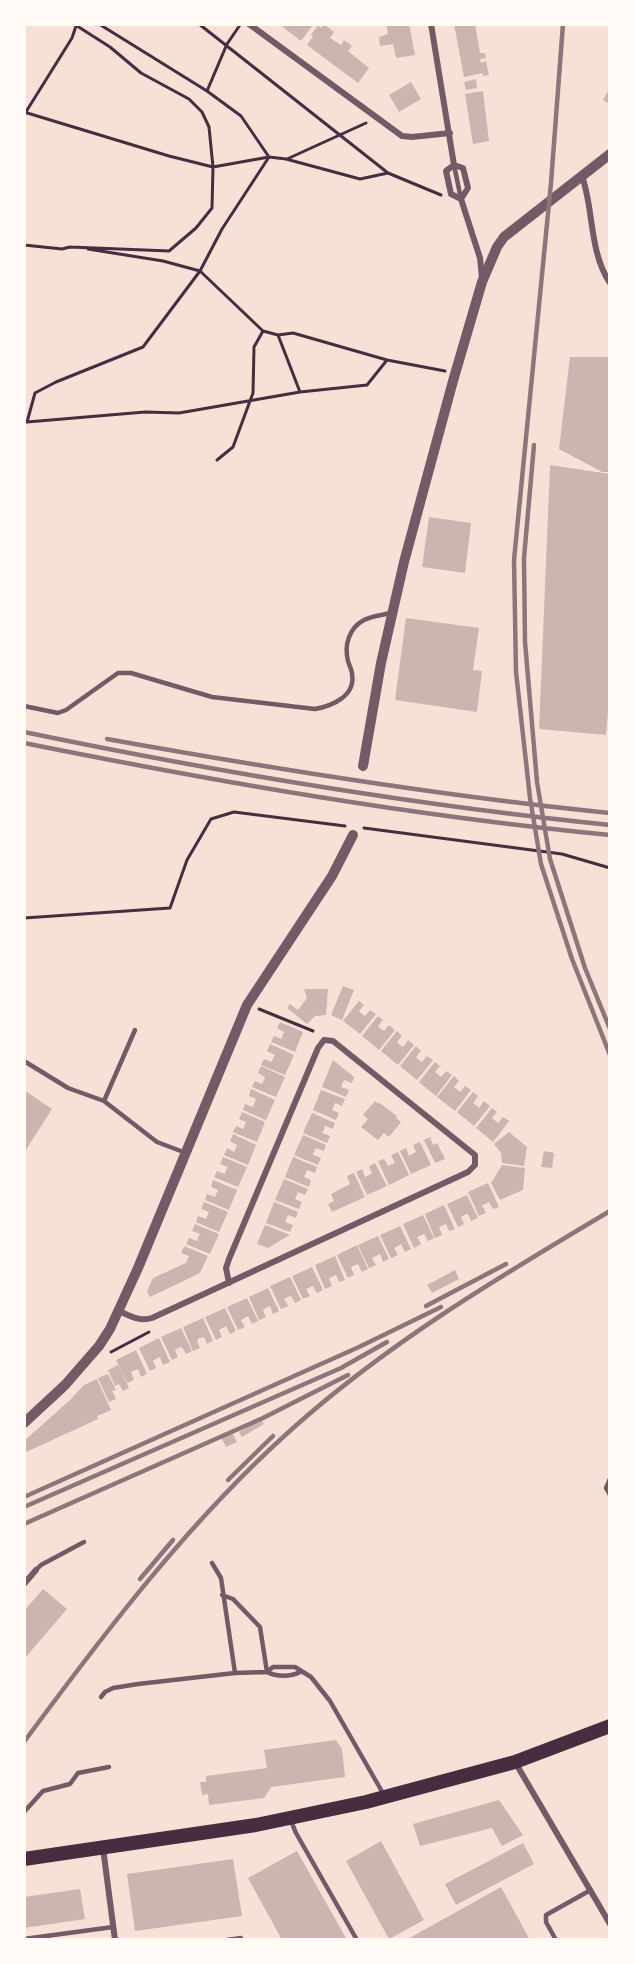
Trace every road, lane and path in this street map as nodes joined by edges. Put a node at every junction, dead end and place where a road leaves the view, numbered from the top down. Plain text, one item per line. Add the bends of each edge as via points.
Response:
1 (76, 24) edge
2 (99, 24) edge
3 (199, 24) edge
4 (241, 24) edge
5 (249, 24) edge
6 (431, 24) edge
7 (227, 44) junction
8 (207, 91) junction
9 (25, 113) edge
10 (362, 125) dead end
11 (450, 133) junction
12 (340, 134) junction
13 (610, 154) edge
14 (269, 157) junction
15 (286, 159) junction
16 (454, 165) junction
17 (213, 167) junction
18 (388, 173) junction
19 (582, 176) junction
20 (439, 195) dead end
21 (461, 199) junction
22 (24, 244) edge
23 (70, 247) junction
24 (200, 271) junction
25 (482, 282) junction
26 (610, 283) edge
27 (263, 331) junction
28 (278, 335) junction
29 (387, 360) junction
30 (455, 375) junction
31 (300, 392) junction
32 (250, 401) junction
33 (26, 422) edge
34 (218, 460) dead end
35 (392, 613) junction
36 (24, 706) edge
37 (363, 766) dead end
38 (362, 828) dead end
39 (352, 831) joint
40 (610, 868) edge
41 (24, 918) edge
42 (259, 1009) dead end
43 (135, 1030) dead end
44 (313, 1031) dead end
45 (24, 1061) edge
46 (104, 1101) junction
47 (186, 1153) junction
48 (229, 1283) junction
49 (119, 1311) junction
50 (149, 1332) dead end
51 (110, 1352) dead end
52 (24, 1423) edge
53 (610, 1479) edge
54 (610, 1495) edge
55 (84, 1542) dead end
56 (212, 1563) dead end
57 (36, 1570) joint
58 (24, 1584) edge
59 (222, 1595) junction
60 (267, 1672) junction
61 (235, 1673) junction
62 (101, 1697) dead end
63 (610, 1726) edge
64 (515, 1762) junction
65 (110, 1767) dead end
66 (385, 1797) junction
67 (24, 1812) edge
68 (290, 1819) junction
69 (103, 1848) junction
70 (24, 1859) edge
71 (589, 1891) junction
72 (610, 1924) edge
73 (113, 1927) junction
74 (241, 1938) dead end
75 (24, 1940) edge
76 (115, 1940) edge
77 (227, 1940) edge
78 (357, 1940) edge
79 (556, 1940) edge

1 - 9 path via 72,38
1 - 17 path via 141,73 189,99 202,112 209,127
2 - 8 path
3 - 7 path
4 - 7 path
5 - 11 street via 402,136
6 - 11 street
7 - 8 path
7 - 12 path
8 - 14 path via 241,116
9 - 17 path
10 - 12 path
11 - 16 street
12 - 15 path
12 - 18 path
13 - 19 street
14 - 15 path
14 - 17 path
14 - 24 path
15 - 18 path via 360,179
16 - 21 street via 463,168 468,188
16 - 21 street via 446,171 448,185 451,194
17 - 23 path via 212,208 169,251
18 - 20 path
19 - 25 street via 504,237
19 - 26 street via 597,251
21 - 25 street via 480,258
22 - 23 path
23 - 24 path via 163,261
24 - 27 path
24 - 33 path via 143,347 35,393
25 - 30 street
27 - 28 path
27 - 32 path via 254,347
28 - 29 path via 293,333
28 - 31 path
29 - 30 path
29 - 31 path via 367,385
30 - 35 street
31 - 32 path
32 - 33 path via 179,413
32 - 34 path via 233,447
35 - 36 lane via 371,617 355,627 346,645 352,685 328,707 315,709 212,697 131,673 118,673 58,713
35 - 37 street
38 - 40 path via 562,854
39 - 41 path via 234,812 211,819 187,861 170,908
39 - 47 street via 332,876 248,1005
42 - 44 path
43 - 46 lane
45 - 46 lane via 69,1088
46 - 47 lane via 158,1142
47 - 49 street
48 - 48 street via 472,1169 476,1163 474,1155 333,1041 324,1040 229,1259
48 - 49 street via 145,1320
49 - 52 street via 99,1346 58,1393
50 - 51 path
53 - 54 lane via 606,1488
55 - 57 lane
56 - 59 lane via 221,1578
57 - 58 street
59 - 60 lane via 233,1599 260,1627
59 - 61 lane
60 - 61 lane
60 - 66 lane via 273,1676 300,1672 311,1677 330,1701
61 - 62 lane via 113,1688
63 - 64 main road
64 - 66 main road
64 - 71 street
65 - 67 lane via 78,1773 70,1784 43,1791
66 - 68 main road
68 - 69 main road
68 - 78 lane
69 - 70 main road
69 - 73 street
71 - 72 street
71 - 79 lane via 546,1915
73 - 75 lane
73 - 76 street
74 - 77 lane

